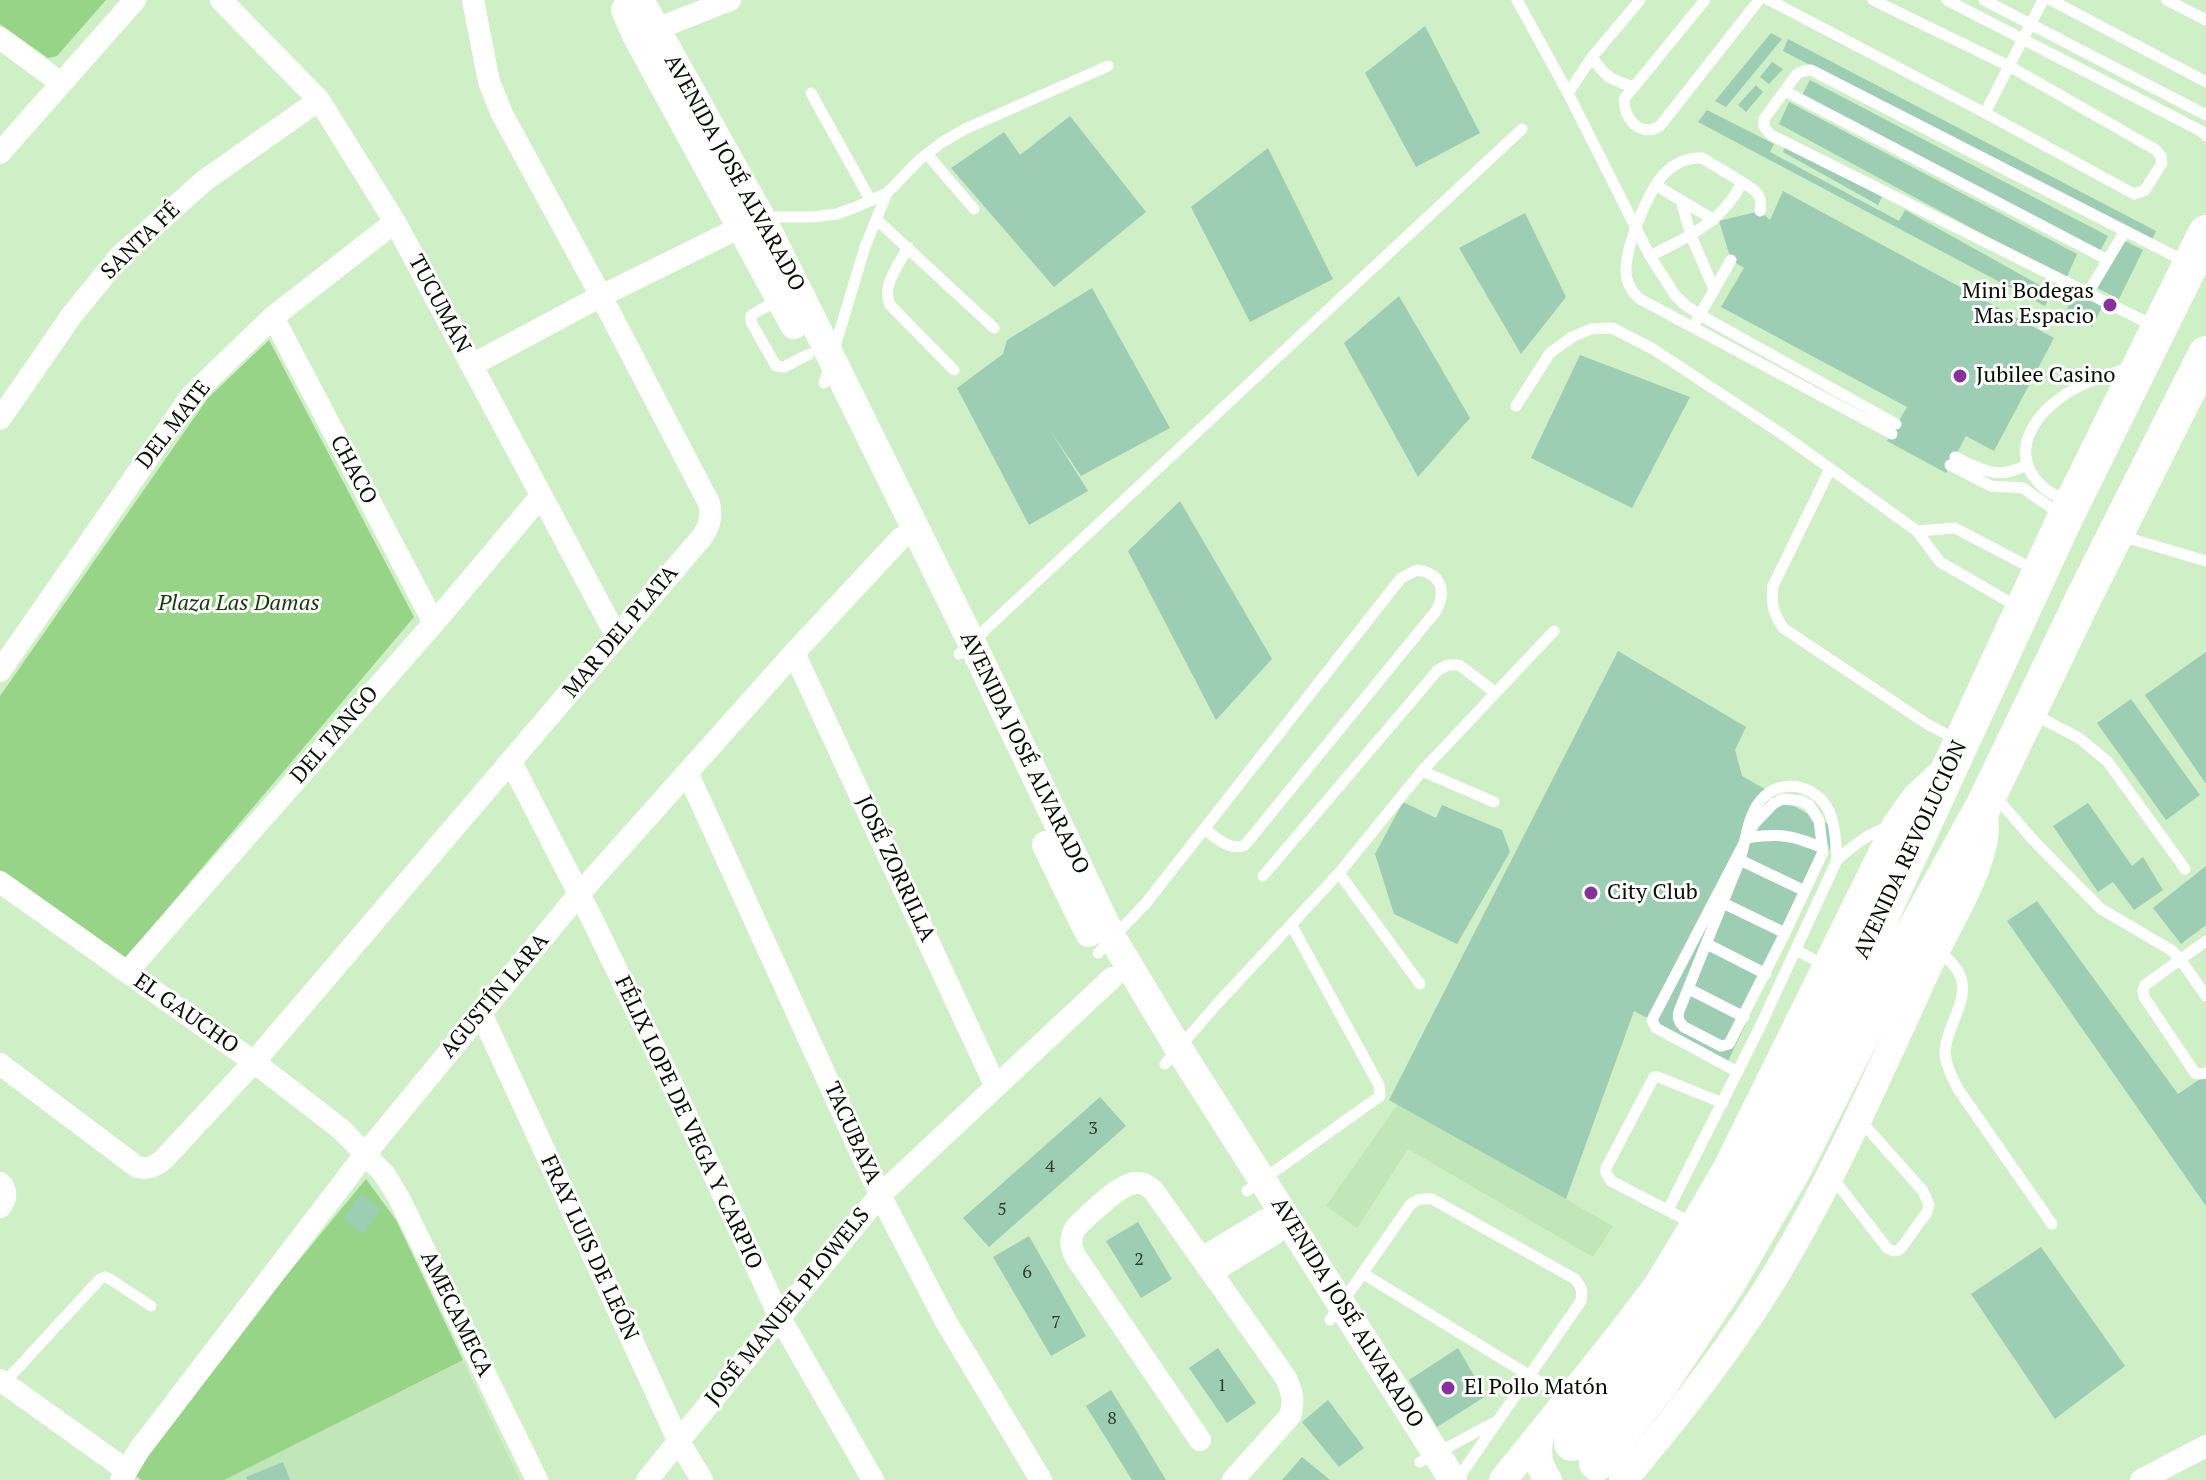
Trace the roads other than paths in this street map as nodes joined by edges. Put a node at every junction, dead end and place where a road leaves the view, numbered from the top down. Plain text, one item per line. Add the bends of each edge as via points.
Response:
1 (135, 0) edge
2 (221, 0) edge
3 (473, 0) edge
4 (620, 0) edge
5 (640, 0) edge
6 (730, 0) edge
7 (1517, 0) edge
8 (1640, 0) edge
9 (1705, 0) edge
10 (1759, 0) edge
11 (1769, 0) edge
12 (1873, 0) edge
13 (1947, 0) edge
14 (1984, 0) edge
15 (2043, 0) edge
16 (2051, 0) edge
17 (2167, 0) edge
18 (2206, 20) edge
19 (2030, 24) junction
20 (646, 33) junction
21 (0, 38) edge
22 (2023, 40) junction
23 (1592, 57) junction
24 (1108, 66) dead end
25 (2009, 66) junction
26 (2206, 82) edge
27 (61, 83) junction
28 (1634, 87) junction
29 (1785, 91) junction
30 (811, 93) dead end
31 (1568, 93) junction
32 (319, 100) junction
33 (1985, 113) junction
34 (2206, 115) edge
35 (1522, 129) dead end
36 (2206, 136) edge
37 (0, 153) edge
38 (927, 154) junction
39 (1742, 182) junction
40 (1657, 186) junction
41 (887, 193) junction
42 (1681, 200) junction
43 (871, 201) junction
44 (974, 209) dead end
45 (1760, 211) dead end
46 (876, 219) junction
47 (1714, 220) junction
48 (395, 222) junction
49 (750, 222) junction
50 (1635, 225) junction
51 (2125, 231) junction
52 (1691, 236) junction
53 (908, 247) junction
54 (2198, 248) edge
55 (1650, 256) junction
56 (1731, 260) dead end
57 (2108, 260) junction
58 (1714, 289) junction
59 (2088, 293) junction
60 (601, 296) junction
61 (1700, 315) junction
62 (273, 317) junction
63 (994, 328) dead end
64 (1693, 328) junction
65 (2158, 328) junction
66 (2206, 354) edge
67 (2140, 363) junction
68 (472, 365) junction
69 (822, 365) junction
70 (954, 370) dead end
71 (1516, 406) dead end
72 (0, 419) edge
73 (2028, 464) junction
74 (1830, 469) junction
75 (541, 496) junction
76 (2068, 511) junction
77 (1917, 531) junction
78 (908, 534) junction
79 (2116, 535) junction
80 (2206, 561) edge
81 (2039, 572) junction
82 (2022, 609) junction
83 (434, 623) junction
84 (1554, 631) dead end
85 (617, 637) junction
86 (965, 648) junction
87 (794, 653) junction
88 (0, 671) edge
89 (1496, 693) junction
90 (2029, 711) junction
91 (1956, 754) junction
92 (511, 762) junction
93 (1422, 771) junction
94 (688, 774) junction
95 (1987, 798) junction
96 (1494, 802) dead end
97 (1896, 825) junction
98 (1204, 829) junction
99 (1747, 838) junction
100 (1823, 848) junction
101 (1740, 860) junction
102 (1837, 860) junction
103 (2185, 869) dead end
104 (1339, 873) junction
105 (1263, 876) dead end
106 (0, 882) edge
107 (1805, 891) junction
108 (579, 894) junction
109 (1723, 903) junction
110 (1292, 926) junction
111 (1785, 933) junction
112 (2206, 941) edge
113 (1707, 944) junction
114 (1105, 946) junction
115 (1936, 948) junction
116 (1796, 950) junction
117 (2180, 959) junction
118 (1826, 966) junction
119 (127, 972) junction
120 (1766, 974) junction
121 (1112, 978) junction
122 (1420, 984) dead end
123 (1689, 989) junction
124 (2206, 996) edge
125 (481, 1013) junction
126 (1744, 1017) junction
127 (1172, 1057) junction
128 (254, 1062) junction
129 (0, 1064) edge
130 (1738, 1072) junction
131 (2206, 1073) edge
132 (995, 1085) junction
133 (1723, 1103) junction
134 (1857, 1118) junction
135 (366, 1153) junction
136 (1830, 1174) junction
137 (0, 1183) edge
138 (1255, 1186) junction
139 (880, 1195) junction
140 (0, 1207) edge
141 (1668, 1210) junction
142 (2052, 1224) dead end
143 (1694, 1225) junction
144 (1270, 1227) junction
145 (1207, 1265) junction
146 (1362, 1273) junction
147 (151, 1306) dead end
148 (1336, 1312) junction
149 (780, 1318) junction
150 (1530, 1374) junction
151 (2, 1382) edge
152 (1569, 1400) junction
153 (1499, 1419) junction
154 (678, 1440) junction
155 (1200, 1440) dead end
156 (2206, 1446) edge
157 (1583, 1455) edge
158 (1429, 1465) edge
159 (128, 1476) edge
160 (537, 1480) edge
161 (647, 1480) edge
162 (702, 1480) edge
163 (873, 1480) edge
164 (1041, 1480) edge
165 (1233, 1480) edge
166 (1455, 1480) edge
167 (1503, 1480) edge
168 (1548, 1480) edge
169 (2141, 1480) edge

1 - 27 street
2 - 32 street, TUCUMÁN
3 - 60 street, MAR DEL PLATA via 489,82 502,114
4 - 20 street
5 - 20 street, AVENIDA JOSÉ ALVARADO
6 - 20 street
7 - 31 lane
8 - 23 lane
9 - 28 lane
10 - 28 lane via 1655,129 1637,128 1625,112 1624,99
11 - 33 lane
12 - 25 lane
13 - 22 lane
14 - 19 lane
15 - 19 lane
16 - 26 lane
17 - 18 lane
19 - 22 lane
19 - 34 lane
20 - 49 street, AVENIDA JOSÉ ALVARADO
21 - 27 street
22 - 25 lane
22 - 36 lane
23 - 28 lane via 1613,81
23 - 31 lane
24 - 38 lane via 965,129
25 - 33 lane
25 - 33 lane via 2156,150 2162,163 2145,190 2134,194
27 - 37 street
29 - 51 lane via 1797,74 1811,70
29 - 57 lane
29 - 59 lane via 1764,119 1771,135
30 - 43 lane
31 - 50 lane
32 - 48 street, TUCUMÁN
32 - 72 street, SANTA FÉ via 204,181 120,256
35 - 86 lane
38 - 41 lane
38 - 44 lane
39 - 40 lane via 1695,157 1676,165
39 - 45 lane via 1758,194
39 - 47 lane
40 - 42 lane
40 - 50 lane
41 - 43 lane
41 - 46 lane
42 - 47 lane
42 - 52 lane
43 - 49 lane via 837,214
46 - 53 lane
46 - 69 lane
47 - 52 lane
48 - 62 street, DEL MATE
48 - 68 street, TUCUMÁN
49 - 60 street
49 - 69 street, AVENIDA JOSÉ ALVARADO
49 - 69 street, AVENIDA JOSÉ ALVARADO via 781,298
50 - 55 lane
50 - 64 lane via 1625,269 1630,288
51 - 54 lane
51 - 57 lane
52 - 55 lane
52 - 58 lane
53 - 63 lane
53 - 70 lane via 886,297
54 - 65 main road, AVENIDA REVOLUCIÓN
55 - 61 lane via 1675,295
56 - 58 lane
57 - 59 lane
58 - 61 lane
59 - 65 lane
60 - 68 street
60 - 85 street, MAR DEL PLATA via 711,515 702,537
61 - 64 lane
61 - 64 lane via 1894,429
62 - 83 street, CHACO
62 - 88 street, DEL MATE via 191,396
65 - 67 main road, AVENIDA REVOLUCIÓN
66 - 79 main road, AVENIDA REVOLUCIÓN
67 - 73 lane via 2067,393 2051,405 2029,434
67 - 76 main road, AVENIDA REVOLUCIÓN
68 - 75 street, TUCUMÁN
69 - 78 street, AVENIDA JOSÉ ALVARADO
71 - 74 lane via 1550,353 1591,329 1612,328 1653,349
73 - 76 lane
73 - 76 lane via 1998,474 1953,461 1991,486 2023,488
74 - 77 lane
74 - 91 lane via 1773,586 1775,616 1783,628 1927,724
75 - 83 street, DEL TANGO
75 - 85 street, TUCUMÁN
76 - 81 main road, AVENIDA REVOLUCIÓN
77 - 81 lane via 1955,528
77 - 82 lane via 1940,562
78 - 86 street, AVENIDA JOSÉ ALVARADO
78 - 87 street, AGUSTÍN LARA
79 - 80 lane
79 - 90 main road, AVENIDA REVOLUCIÓN
81 - 82 main road, AVENIDA REVOLUCIÓN
82 - 91 main road, AVENIDA REVOLUCIÓN
83 - 119 street, DEL TANGO
84 - 89 lane
85 - 92 street, MAR DEL PLATA
86 - 114 street, AVENIDA JOSÉ ALVARADO
87 - 94 street, AGUSTÍN LARA
87 - 132 street, JOSÉ ZORRILLA
89 - 93 lane
89 - 105 lane via 1459,665 1438,670
90 - 95 main road, AVENIDA REVOLUCIÓN
90 - 103 lane via 2079,738 2108,762
91 - 97 street
91 - 157 main road, AVENIDA REVOLUCIÓN via 1774,1135 1710,1251
92 - 108 street, FÉLIX LOPE DE VEGA Y CARPIO
92 - 128 street, MAR DEL PLATA
93 - 96 lane
93 - 104 lane
94 - 108 street, AGUSTÍN LARA
94 - 139 street, TACUBAYA
95 - 115 street via 1975,871
95 - 117 lane via 2101,909
95 - 157 main road, AVENIDA REVOLUCIÓN via 1793,1170 1727,1284 1660,1384
97 - 102 lane via 1875,832
97 - 118 street
98 - 98 lane via 1401,578 1417,570 1432,574 1442,596 1436,611 1245,845 1231,847
98 - 114 lane
99 - 100 lane via 1781,834
99 - 101 lane
99 - 102 lane via 1761,800 1772,791 1790,785 1808,789 1827,806
100 - 107 lane
100 - 130 lane via 1819,821 1809,805 1783,799 1774,803 1754,824 1652,1020 1656,1028
101 - 107 lane
101 - 109 lane
102 - 116 lane
104 - 110 lane
104 - 122 lane
106 - 119 street, EL GAUCHO
107 - 111 lane
108 - 125 street, AGUSTÍN LARA
108 - 149 street, FÉLIX LOPE DE VEGA Y CARPIO
109 - 111 lane
109 - 113 lane
110 - 127 lane
110 - 138 lane via 1381,1093
111 - 120 lane
112 - 117 lane
113 - 120 lane
113 - 123 lane
114 - 121 street, AVENIDA JOSÉ ALVARADO
114 - 127 street, AVENIDA JOSÉ ALVARADO
115 - 134 street
115 - 142 lane via 1957,969 1962,984 1947,1036 1947,1066
116 - 118 lane
116 - 130 lane
117 - 124 lane
117 - 131 lane via 2145,985 2144,997 2195,1073
118 - 143 street
119 - 128 street, EL GAUCHO
120 - 126 lane
121 - 127 street, AVENIDA JOSÉ ALVARADO
121 - 132 street, JOSÉ MANUEL PLOWELS
123 - 126 lane
123 - 126 lane via 1677,1016 1684,1027 1721,1046 1732,1041
125 - 135 street, AGUSTÍN LARA
125 - 154 street, FRAY LUIS DE LEÓN
127 - 138 street, AVENIDA JOSÉ ALVARADO
128 - 129 street, MAR DEL PLATA via 163,1160 145,1169
128 - 135 street, EL GAUCHO
130 - 133 lane
132 - 139 street, JOSÉ MANUEL PLOWELS
133 - 141 lane
133 - 141 lane via 1654,1077 1612,1156 1606,1168 1611,1181
134 - 136 street
134 - 136 lane via 1923,1191 1927,1212 1902,1247 1892,1251
135 - 159 street, AGUSTÍN LARA
135 - 160 street, AMECAMECA via 405,1209
136 - 157 street via 1775,1275 1664,1432
137 - 140 street via 6,1197
138 - 144 street, AVENIDA JOSÉ ALVARADO
138 - 148 street, AVENIDA JOSÉ ALVARADO
139 - 149 street, JOSÉ MANUEL PLOWELS
139 - 164 street, TACUBAYA via 945,1320
141 - 143 lane
143 - 152 street via 1657,1286
144 - 145 street
144 - 148 street, AVENIDA JOSÉ ALVARADO
145 - 155 street via 1145,1184 1123,1187 1071,1235 1075,1256
145 - 165 street via 1286,1378 1294,1405
146 - 148 lane
146 - 150 lane
146 - 150 lane via 1410,1205 1424,1198 1575,1279 1581,1301
147 - 151 lane via 110,1279 100,1279
148 - 158 street, AVENIDA JOSÉ ALVARADO
149 - 154 street, JOSÉ MANUEL PLOWELS
149 - 163 street, FÉLIX LOPE DE VEGA Y CARPIO
150 - 152 lane
150 - 153 lane
151 - 159 street
152 - 157 street
153 - 158 lane
153 - 166 lane
154 - 161 street, JOSÉ MANUEL PLOWELS
154 - 162 street, FRAY LUIS DE LEÓN
156 - 169 street
157 - 167 street
157 - 168 street via 1538,1457
158 - 166 street, AVENIDA JOSÉ ALVARADO

